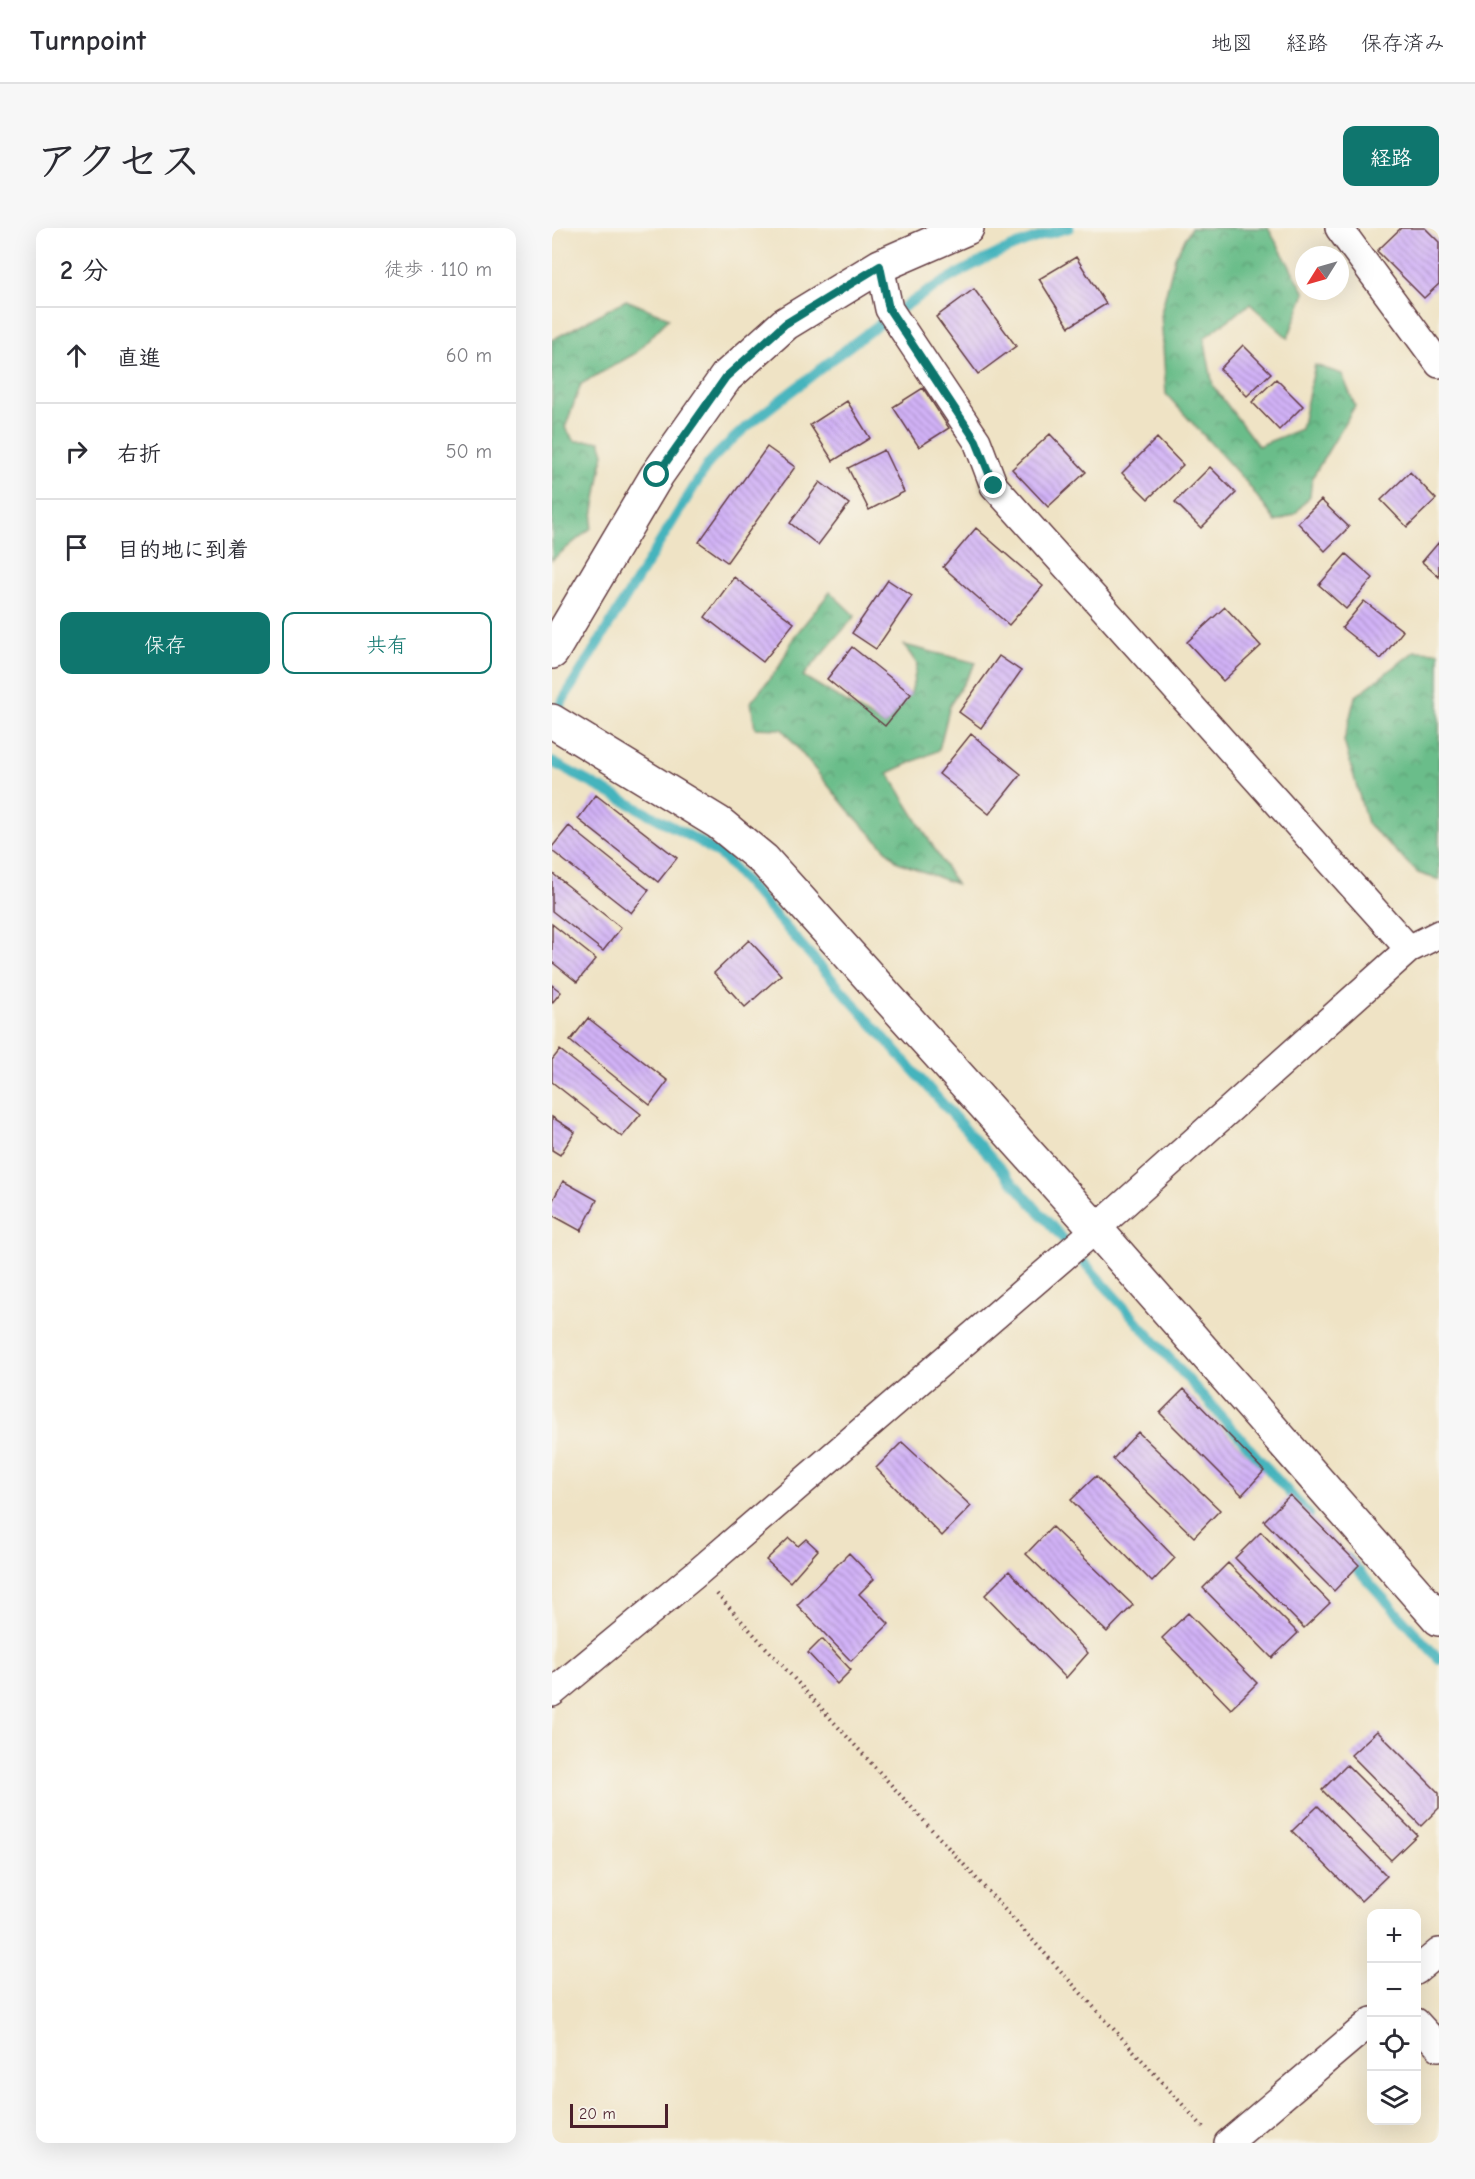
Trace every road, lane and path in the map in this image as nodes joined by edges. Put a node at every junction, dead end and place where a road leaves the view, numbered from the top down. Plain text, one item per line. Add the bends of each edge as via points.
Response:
1 (1339, 228) edge
2 (953, 231) edge
3 (880, 266) junction
4 (1439, 364) edge
5 (552, 652) edge
6 (552, 721) edge
7 (1439, 934) edge
8 (1409, 949) junction
9 (1096, 1229) junction
10 (696, 1573) junction
11 (1439, 1619) edge
12 (552, 1693) edge
13 (1439, 1952) edge
14 (1421, 1967) edge
15 (1367, 2024) edge
16 (1421, 2027) edge
17 (1439, 2047) edge
18 (1219, 2139) edge

1 - 4 street
2 - 3 street
3 - 5 street via 785,324 726,377 657,475
3 - 8 street via 889,309 976,441 994,486
6 - 9 street via 719,823 764,860
7 - 8 street
8 - 9 street
9 - 10 street
9 - 11 street
10 - 12 street
10 - 18 path
13 - 14 street
15 - 18 street
16 - 17 street

